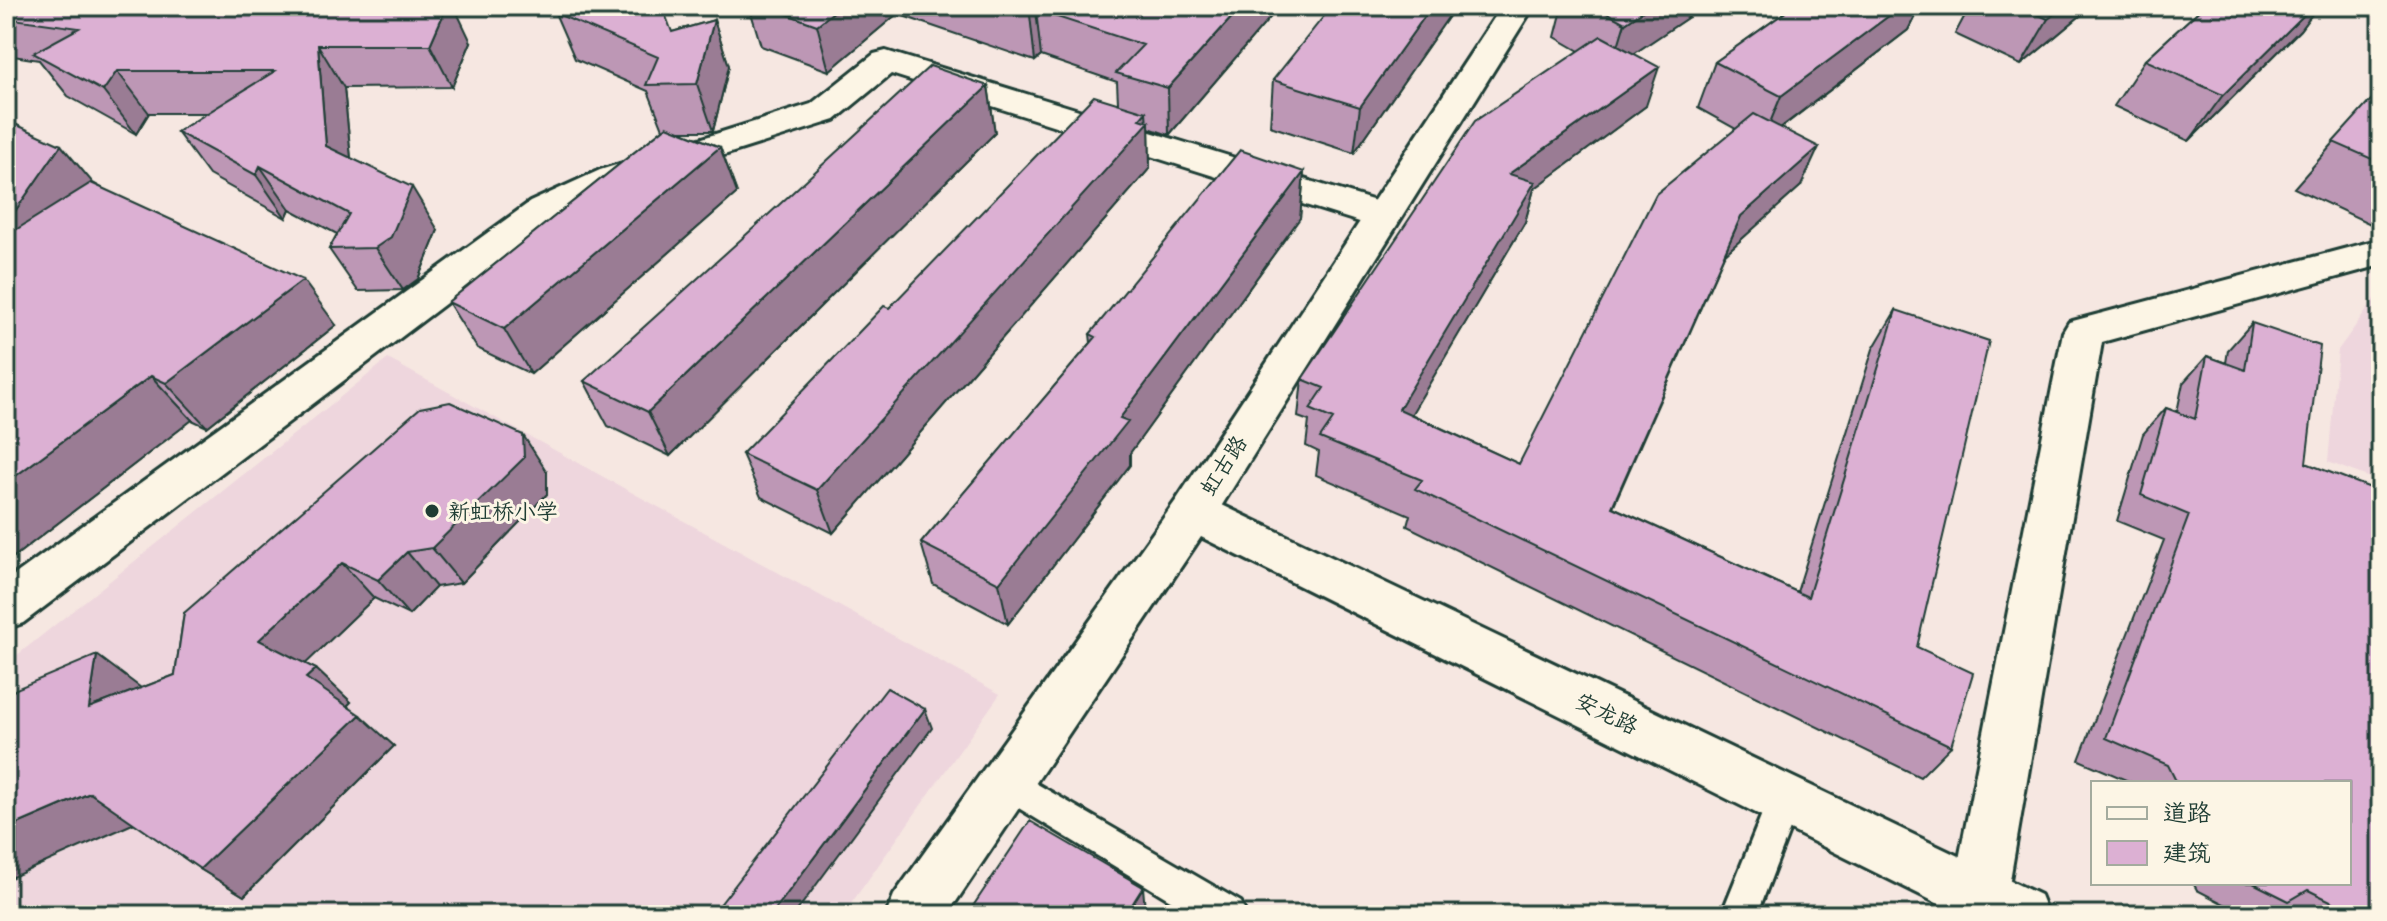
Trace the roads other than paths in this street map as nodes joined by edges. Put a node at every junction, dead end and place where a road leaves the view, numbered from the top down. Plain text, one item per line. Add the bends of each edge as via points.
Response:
1 (1518, 6) edge
2 (1382, 216) junction
3 (2381, 252) edge
4 (1193, 512) junction
5 (6, 608) edge
6 (1006, 782) junction
7 (1784, 800) junction
8 (1992, 909) edge
9 (914, 915) edge
10 (1228, 915) edge
11 (1739, 915) edge

1 - 2 street, 虹古路
2 - 4 street, 虹古路
2 - 5 street via 886,61 823,112 613,178 543,211
3 - 8 street via 2083,332
4 - 6 street, 虹古路
4 - 7 street, 安龙路
6 - 9 street, 虹古路
6 - 10 lane
7 - 8 street, 安龙路
7 - 11 lane

